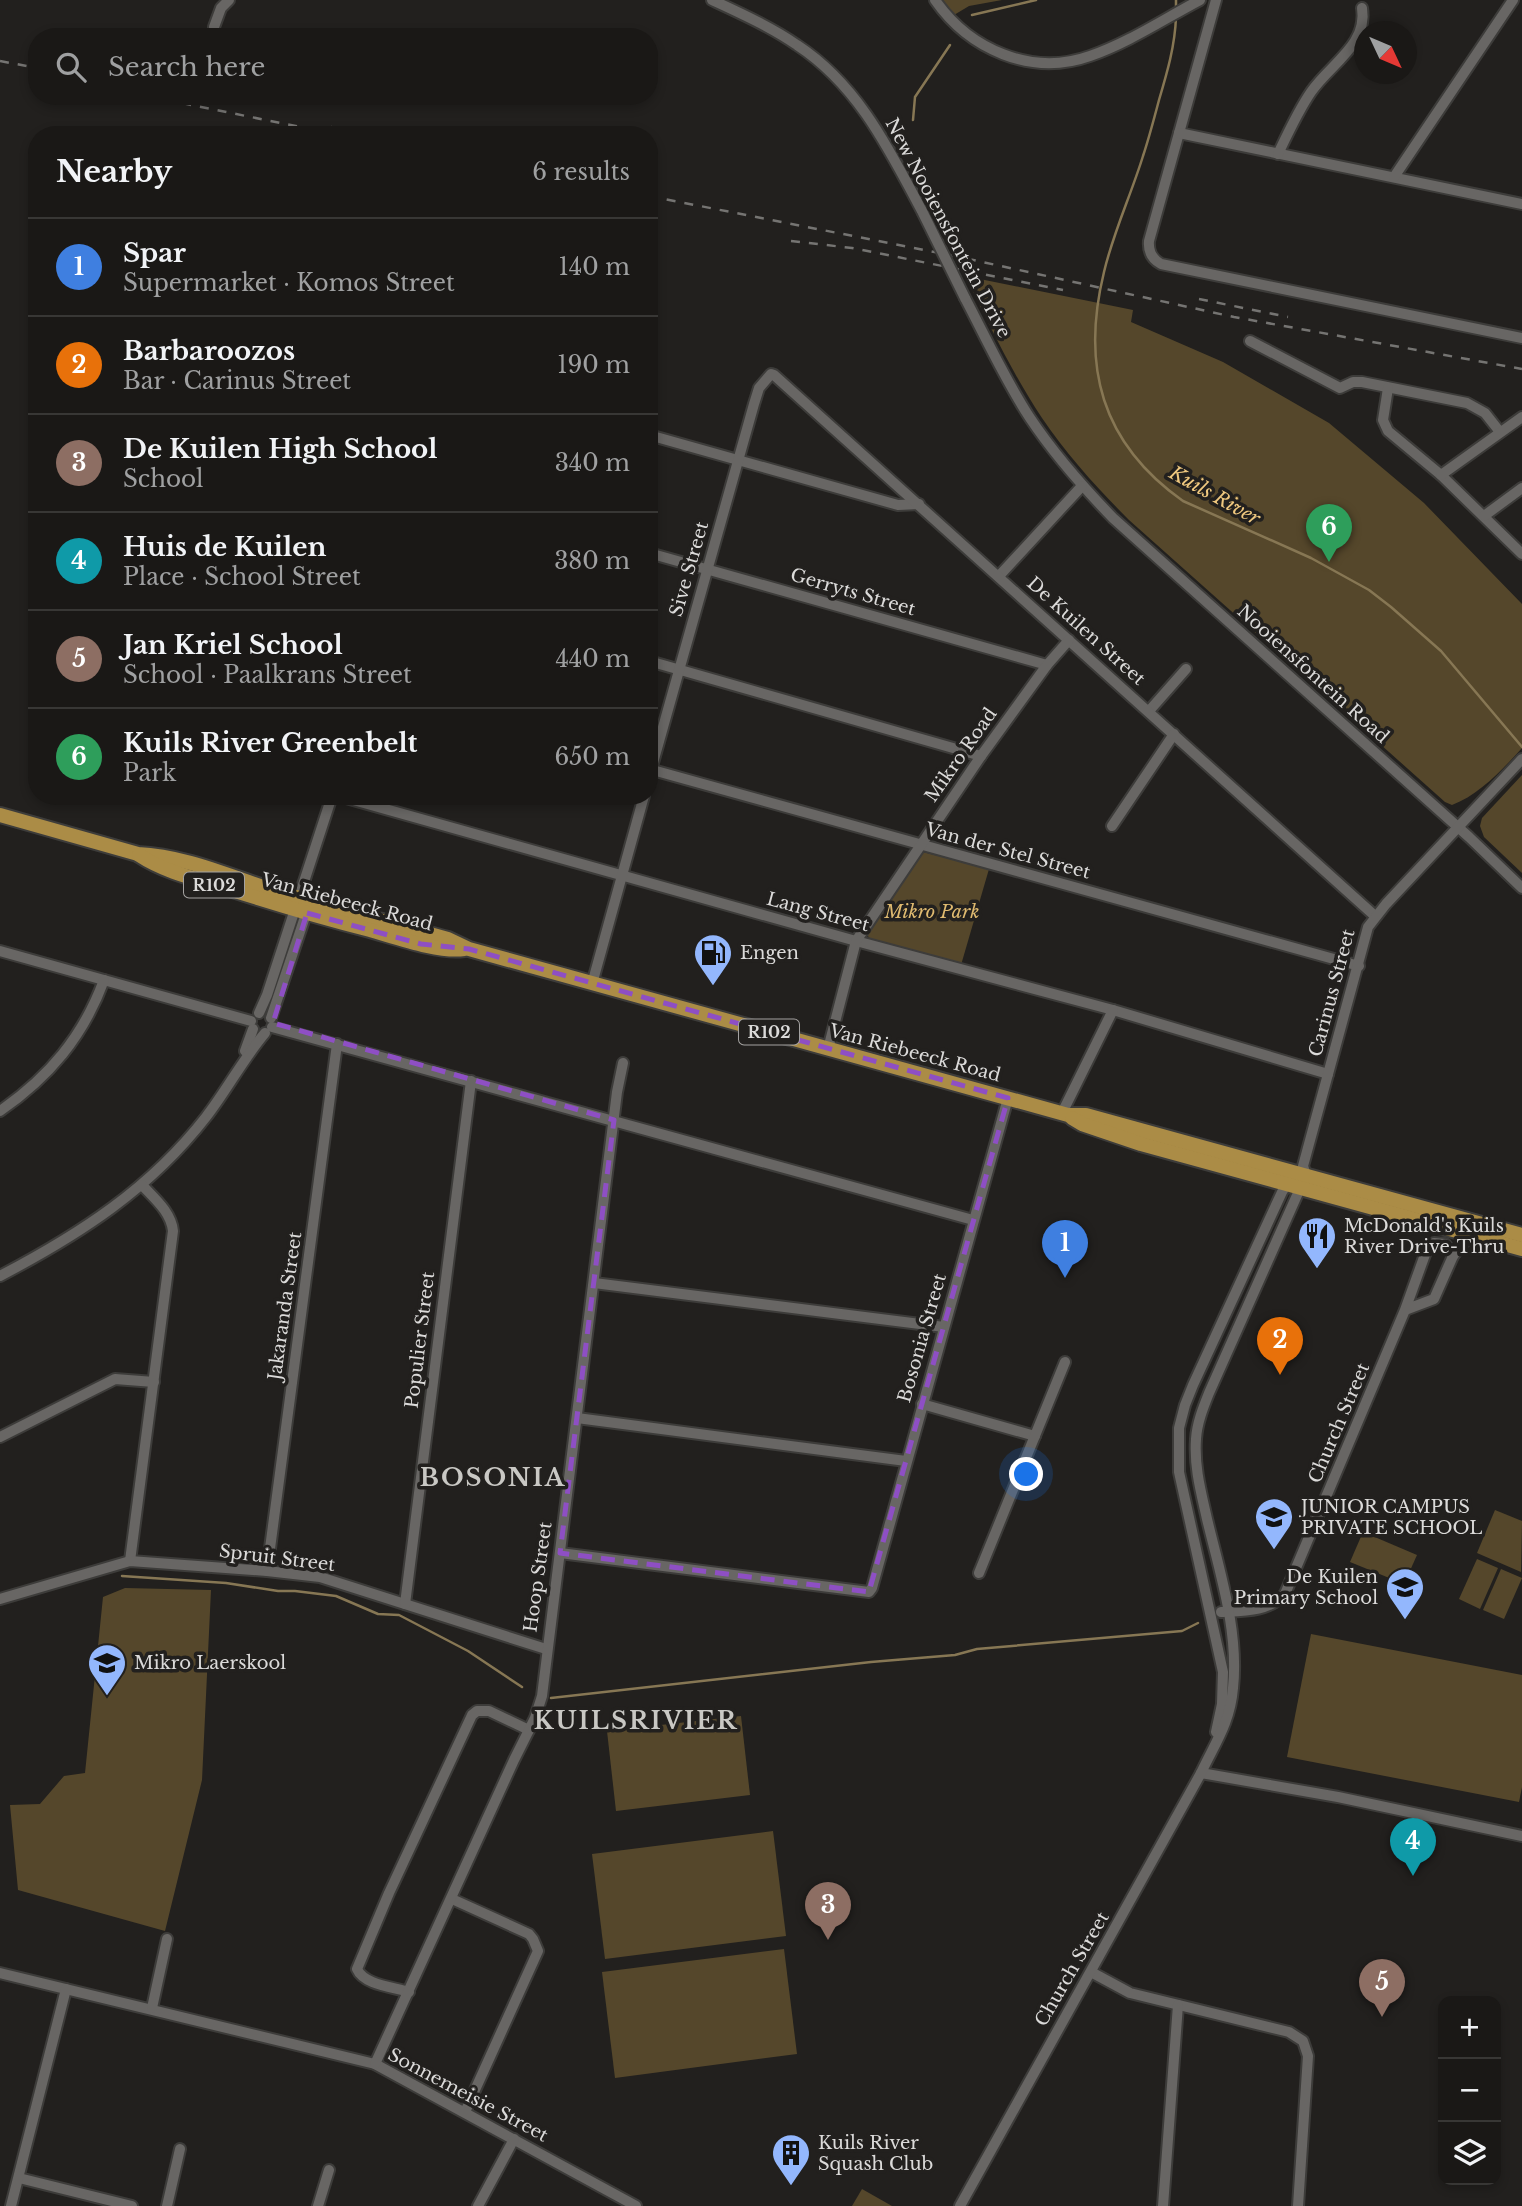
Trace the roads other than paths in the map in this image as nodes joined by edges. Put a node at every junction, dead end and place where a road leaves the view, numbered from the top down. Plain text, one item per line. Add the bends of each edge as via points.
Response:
1 (229, 0) edge
2 (712, 0) edge
3 (935, 0) edge
4 (1216, 0) edge
5 (1513, 0) edge
6 (1198, 1) edge
7 (1362, 8) dead end
8 (214, 27) dead end
9 (1179, 133) junction
10 (1278, 154) junction
11 (1394, 177) junction
12 (1522, 204) edge
13 (1522, 338) edge
14 (1250, 341) dead end
15 (771, 374) joint
16 (1388, 388) junction
17 (1522, 417) edge
18 (1500, 432) junction
19 (658, 438) edge
20 (737, 460) junction
21 (1441, 475) junction
22 (1082, 485) junction
23 (1522, 488) edge
24 (919, 504) junction
25 (1484, 516) junction
26 (1522, 554) edge
27 (658, 555) edge
28 (707, 569) junction
29 (999, 576) junction
30 (1069, 640) junction
31 (658, 663) edge
32 (1047, 665) junction
33 (1186, 668) dead end
34 (679, 669) junction
35 (1149, 711) junction
36 (1174, 734) junction
37 (658, 744) edge
38 (981, 756) junction
39 (1522, 759) edge
40 (658, 774) edge
41 (329, 805) edge
42 (372, 805) edge
43 (641, 805) edge
44 (0, 815) edge
45 (1112, 826) dead end
46 (1458, 827) junction
47 (920, 845) junction
48 (622, 874) junction
49 (1522, 888) edge
50 (303, 902) junction
51 (1376, 916) junction
52 (856, 942) junction
53 (0, 951) edge
54 (1359, 966) junction
55 (104, 980) junction
56 (592, 984) junction
57 (1112, 1010) junction
58 (262, 1023) junction
59 (337, 1044) junction
60 (828, 1049) junction
61 (623, 1063) dead end
62 (1328, 1074) junction
63 (471, 1081) junction
64 (1007, 1098) junction
65 (0, 1111) edge
66 (1065, 1114) junction
67 (614, 1120) junction
68 (1298, 1177) junction
69 (142, 1185) junction
70 (973, 1220) junction
71 (1522, 1235) edge
72 (1476, 1236) junction
73 (1522, 1249) edge
74 (1453, 1256) junction
75 (0, 1276) edge
76 (594, 1283) junction
77 (1405, 1310) junction
78 (944, 1327) junction
79 (1065, 1363) dead end
80 (154, 1382) junction
81 (922, 1405) junction
82 (577, 1418) junction
83 (1035, 1436) junction
84 (0, 1437) edge
85 (906, 1461) junction
86 (560, 1553) junction
87 (130, 1561) junction
88 (267, 1571) junction
89 (979, 1573) dead end
90 (0, 1600) edge
91 (405, 1604) junction
92 (1228, 1612) junction
93 (1212, 1613) junction
94 (546, 1649) junction
95 (529, 1730) junction
96 (1213, 1748) junction
97 (1201, 1773) junction
98 (1522, 1836) edge
99 (452, 1899) junction
100 (167, 1939) dead end
101 (1091, 1972) junction
102 (0, 1973) edge
103 (66, 1989) junction
104 (409, 1992) junction
105 (1178, 2005) junction
106 (152, 2008) junction
107 (375, 2064) junction
108 (465, 2112) junction
109 (514, 2139) junction
110 (180, 2149) dead end
111 (329, 2170) dead end
112 (19, 2178) junction
113 (631, 2205) edge
114 (11, 2206) edge
115 (132, 2206) edge
116 (167, 2206) edge
117 (318, 2206) edge
118 (478, 2206) edge
119 (960, 2206) edge
120 (1163, 2206) edge
121 (1298, 2206) edge

1 - 8 street
2 - 22 street, New Nooiensfontein Drive, bridge via 798,45 844,85 877,128 1023,407
3 - 6 street via 972,39 1002,54 1037,62 1089,57
4 - 9 street
5 - 11 street
7 - 10 street via 1364,20 1358,37 1313,89
9 - 10 street
9 - 13 street via 1149,242 1153,258 1161,264
10 - 11 street
11 - 12 street
14 - 16 street via 1340,388 1357,382
15 - 20 street, Sive Street via 759,388
15 - 24 street, De Kuilen Street
16 - 18 street via 1467,403 1485,413
16 - 21 street via 1385,427
17 - 18 street
18 - 21 street
19 - 20 street
20 - 24 street via 898,505
20 - 28 street, Sive Street
21 - 25 street
22 - 29 street
22 - 46 street, Nooiensfontein Road via 1113,518
23 - 25 street
24 - 29 street, De Kuilen Street
25 - 26 street
27 - 28 street, Gerryts Street
28 - 32 street, Gerryts Street
28 - 34 street, Sive Street
29 - 30 street, De Kuilen Street
30 - 32 street, Mikro Road
30 - 35 street, De Kuilen Street
31 - 34 street
32 - 38 street, Mikro Road
33 - 35 street
34 - 37 street, Sive Street
34 - 38 street
35 - 36 street, De Kuilen Street
36 - 45 street
36 - 51 street, De Kuilen Street
38 - 47 street, Mikro Road
39 - 46 street, Carinus Street
40 - 47 street, Van der Stel Street
41 - 50 street
42 - 48 street, Lang Street
43 - 48 street
44 - 50 main road, Van Riebeeck Road / R102 via 138,854 178,860
46 - 49 street, Nooiensfontein Road
46 - 51 street, Carinus Street
47 - 52 street, Mikro Road
47 - 54 street, Van der Stel Street
48 - 52 street, Lang Street
48 - 56 street
50 - 56 main road, Van Riebeeck Road / R102 via 421,944 455,951 469,948
50 - 58 street
51 - 54 street, Carinus Street via 1368,927
52 - 57 street, Lang Street
52 - 60 street, Mikro Road
53 - 55 street
54 - 62 street, Carinus Street
55 - 58 street
55 - 65 street via 89,1016 50,1071
56 - 60 main road, Van Riebeeck Road / R102
57 - 62 street, Lang Street
57 - 66 street
58 - 59 street
58 - 69 street via 207,1116
59 - 63 street
59 - 88 street, Jakaranda Street
60 - 64 main road, Van Riebeeck Road / R102
61 - 67 street, Hoop Street
62 - 68 street, Carinus Street
63 - 67 street
63 - 91 street, Populier Street
64 - 66 main road, Van Riebeeck Road / R102
64 - 70 street, Bosonia Street
66 - 68 main road, Van Riebeeck Road / R102 via 1141,1143
67 - 70 street
67 - 76 street, Hoop Street
68 - 71 main road, Van Riebeeck Road / R102
68 - 72 main road, Van Riebeeck Road / R102
68 - 92 street, Carinus Street via 1198,1425 1196,1469
68 - 93 street, Carinus Street via 1181,1417 1179,1472
69 - 75 street via 100,1218
69 - 80 street via 167,1212 173,1231
70 - 78 street, Bosonia Street
72 - 73 main road, Van Riebeeck Road / R102
72 - 74 street
74 - 77 street via 1434,1299
74 - 77 street, Church Street via 1439,1242 1427,1249
76 - 78 street
76 - 82 street, Hoop Street
77 - 92 street, Church Street via 1284,1594 1268,1607
78 - 81 street, Bosonia Street
79 - 83 street
80 - 84 street via 115,1379
80 - 87 street
81 - 83 street
81 - 85 street, Bosonia Street
82 - 85 street
82 - 86 street, Hoop Street
83 - 89 street
85 - 86 street, Bosonia Street via 869,1592
86 - 94 street, Hoop Street
87 - 88 street, Spruit Street
87 - 90 street, Spruit Street
88 - 91 street, Spruit Street via 320,1577
91 - 94 street, Spruit Street
92 - 93 street
92 - 96 street, Church Street via 1233,1689 1221,1737
93 - 96 street, Church Street via 1223,1684
94 - 95 street, Hoop Street via 542,1696
95 - 99 street, Hoop Street
95 - 104 street via 489,1711 472,1715 389,1893 356,1969 367,1979
96 - 97 street, Church Street
97 - 98 street
97 - 101 street, Church Street
99 - 104 street, Hoop Street
99 - 108 street via 529,1934 538,1951
100 - 106 street
101 - 105 street via 1130,1993
101 - 119 street, Church Street
102 - 103 street, Sonnemeisie Street
103 - 106 street, Sonnemeisie Street
103 - 112 street
104 - 107 street, Hoop Street
105 - 120 street
105 - 121 street via 1289,2032 1306,2045
106 - 107 street, Sonnemeisie Street
107 - 108 street, Sonnemeisie Street
108 - 109 street, Sonnemeisie Street
109 - 113 street, Sonnemeisie Street
109 - 118 street
110 - 116 street
111 - 117 street
112 - 114 street
112 - 115 street

